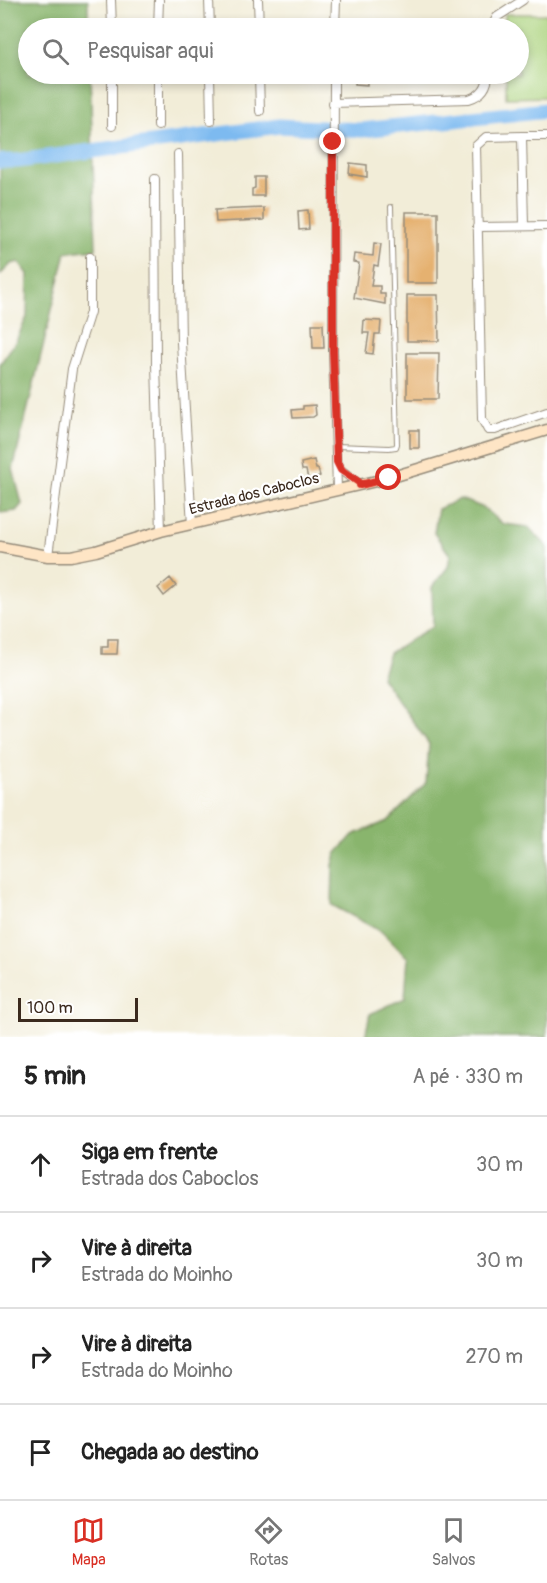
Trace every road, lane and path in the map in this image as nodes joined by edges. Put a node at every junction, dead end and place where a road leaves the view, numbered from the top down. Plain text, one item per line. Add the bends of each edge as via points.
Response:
1 (111, 0) edge
2 (159, 0) edge
3 (209, 0) edge
4 (258, 0) edge
5 (336, 0) edge
6 (523, 0) edge
7 (111, 18) edge
8 (158, 18) edge
9 (210, 18) edge
10 (259, 18) edge
11 (335, 18) edge
12 (496, 18) edge
13 (112, 84) edge
14 (158, 84) edge
15 (210, 84) edge
16 (260, 84) edge
17 (334, 84) edge
18 (486, 84) edge
19 (333, 103) junction
20 (260, 111) dead end
21 (211, 121) dead end
22 (112, 126) dead end
23 (158, 126) dead end
24 (522, 136) junction
25 (547, 136) edge
26 (178, 154) dead end
27 (155, 179) dead end
28 (391, 207) dead end
29 (524, 226) junction
30 (547, 226) edge
31 (477, 227) junction
32 (90, 257) dead end
33 (547, 412) edge
34 (547, 430) edge
35 (336, 446) junction
36 (337, 462) junction
37 (360, 485) junction
38 (337, 489) junction
39 (192, 525) junction
40 (161, 531) junction
41 (0, 547) edge
42 (48, 556) junction

1 - 7 street
2 - 8 street
3 - 9 street
4 - 10 street
5 - 11 street
6 - 12 street
13 - 22 street
14 - 23 street
15 - 21 street
16 - 20 street
17 - 19 street
18 - 19 street via 482,93 469,99
19 - 35 street
24 - 25 street
24 - 29 street
24 - 31 street via 486,137 476,146
26 - 39 street via 182,343
27 - 40 street
28 - 35 lane via 398,444 389,448
29 - 30 street
29 - 31 street
31 - 33 street via 484,426 501,429
32 - 42 street via 90,312 72,369
34 - 37 street, Estrada dos Caboclos
35 - 36 street
36 - 37 street
36 - 38 street
37 - 38 street, Estrada dos Caboclos
38 - 39 street, Estrada dos Caboclos
39 - 40 street, Estrada dos Caboclos
40 - 42 street, Estrada dos Caboclos via 96,551
41 - 42 street, Estrada dos Caboclos

